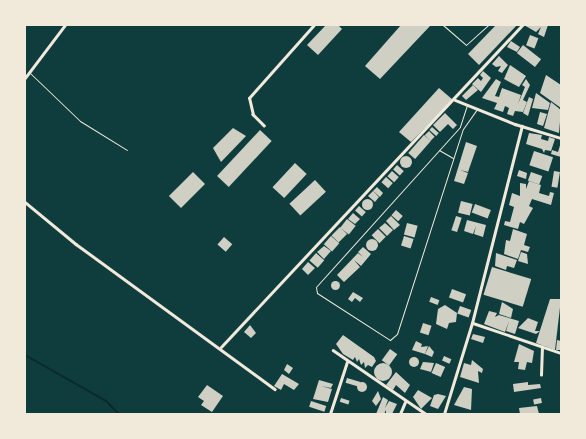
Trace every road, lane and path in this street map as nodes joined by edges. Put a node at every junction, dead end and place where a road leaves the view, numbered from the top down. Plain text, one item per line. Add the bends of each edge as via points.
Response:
1 (65, 25) edge
2 (314, 25) edge
3 (443, 25) edge
4 (449, 25) edge
5 (488, 25) edge
6 (522, 25) edge
7 (446, 28) junction
8 (29, 72) junction
9 (25, 78) edge
10 (455, 100) junction
11 (467, 104) junction
12 (477, 109) junction
13 (264, 126) dead end
14 (522, 126) junction
15 (460, 127) junction
16 (463, 129) junction
17 (561, 138) edge
18 (439, 149) junction
19 (126, 150) dead end
20 (453, 158) junction
21 (25, 202) edge
22 (472, 323) junction
23 (222, 347) junction
24 (542, 347) junction
25 (333, 350) dead end
26 (561, 353) edge
27 (347, 362) junction
28 (541, 375) dead end
29 (275, 389) dead end
30 (405, 402) junction
31 (330, 414) edge
32 (400, 414) edge
33 (426, 414) edge
34 (444, 414) edge

1 - 8 street
2 - 13 street via 249,98 253,115
3 - 7 lane
4 - 7 lane
5 - 7 lane via 466,45
6 - 10 street via 484,62
8 - 9 street
8 - 19 lane via 80,121
10 - 11 street
10 - 23 street
11 - 12 street
11 - 15 lane
12 - 14 street
12 - 16 lane
14 - 17 street
14 - 22 street
15 - 16 lane
15 - 18 lane
16 - 20 lane
18 - 20 lane
18 - 20 lane via 316,287 317,293 390,340 397,334
21 - 23 street via 76,244
22 - 24 street
22 - 34 street
23 - 29 street
24 - 26 street
24 - 28 street
25 - 27 street
27 - 30 street
27 - 31 street
30 - 32 street
30 - 33 street

